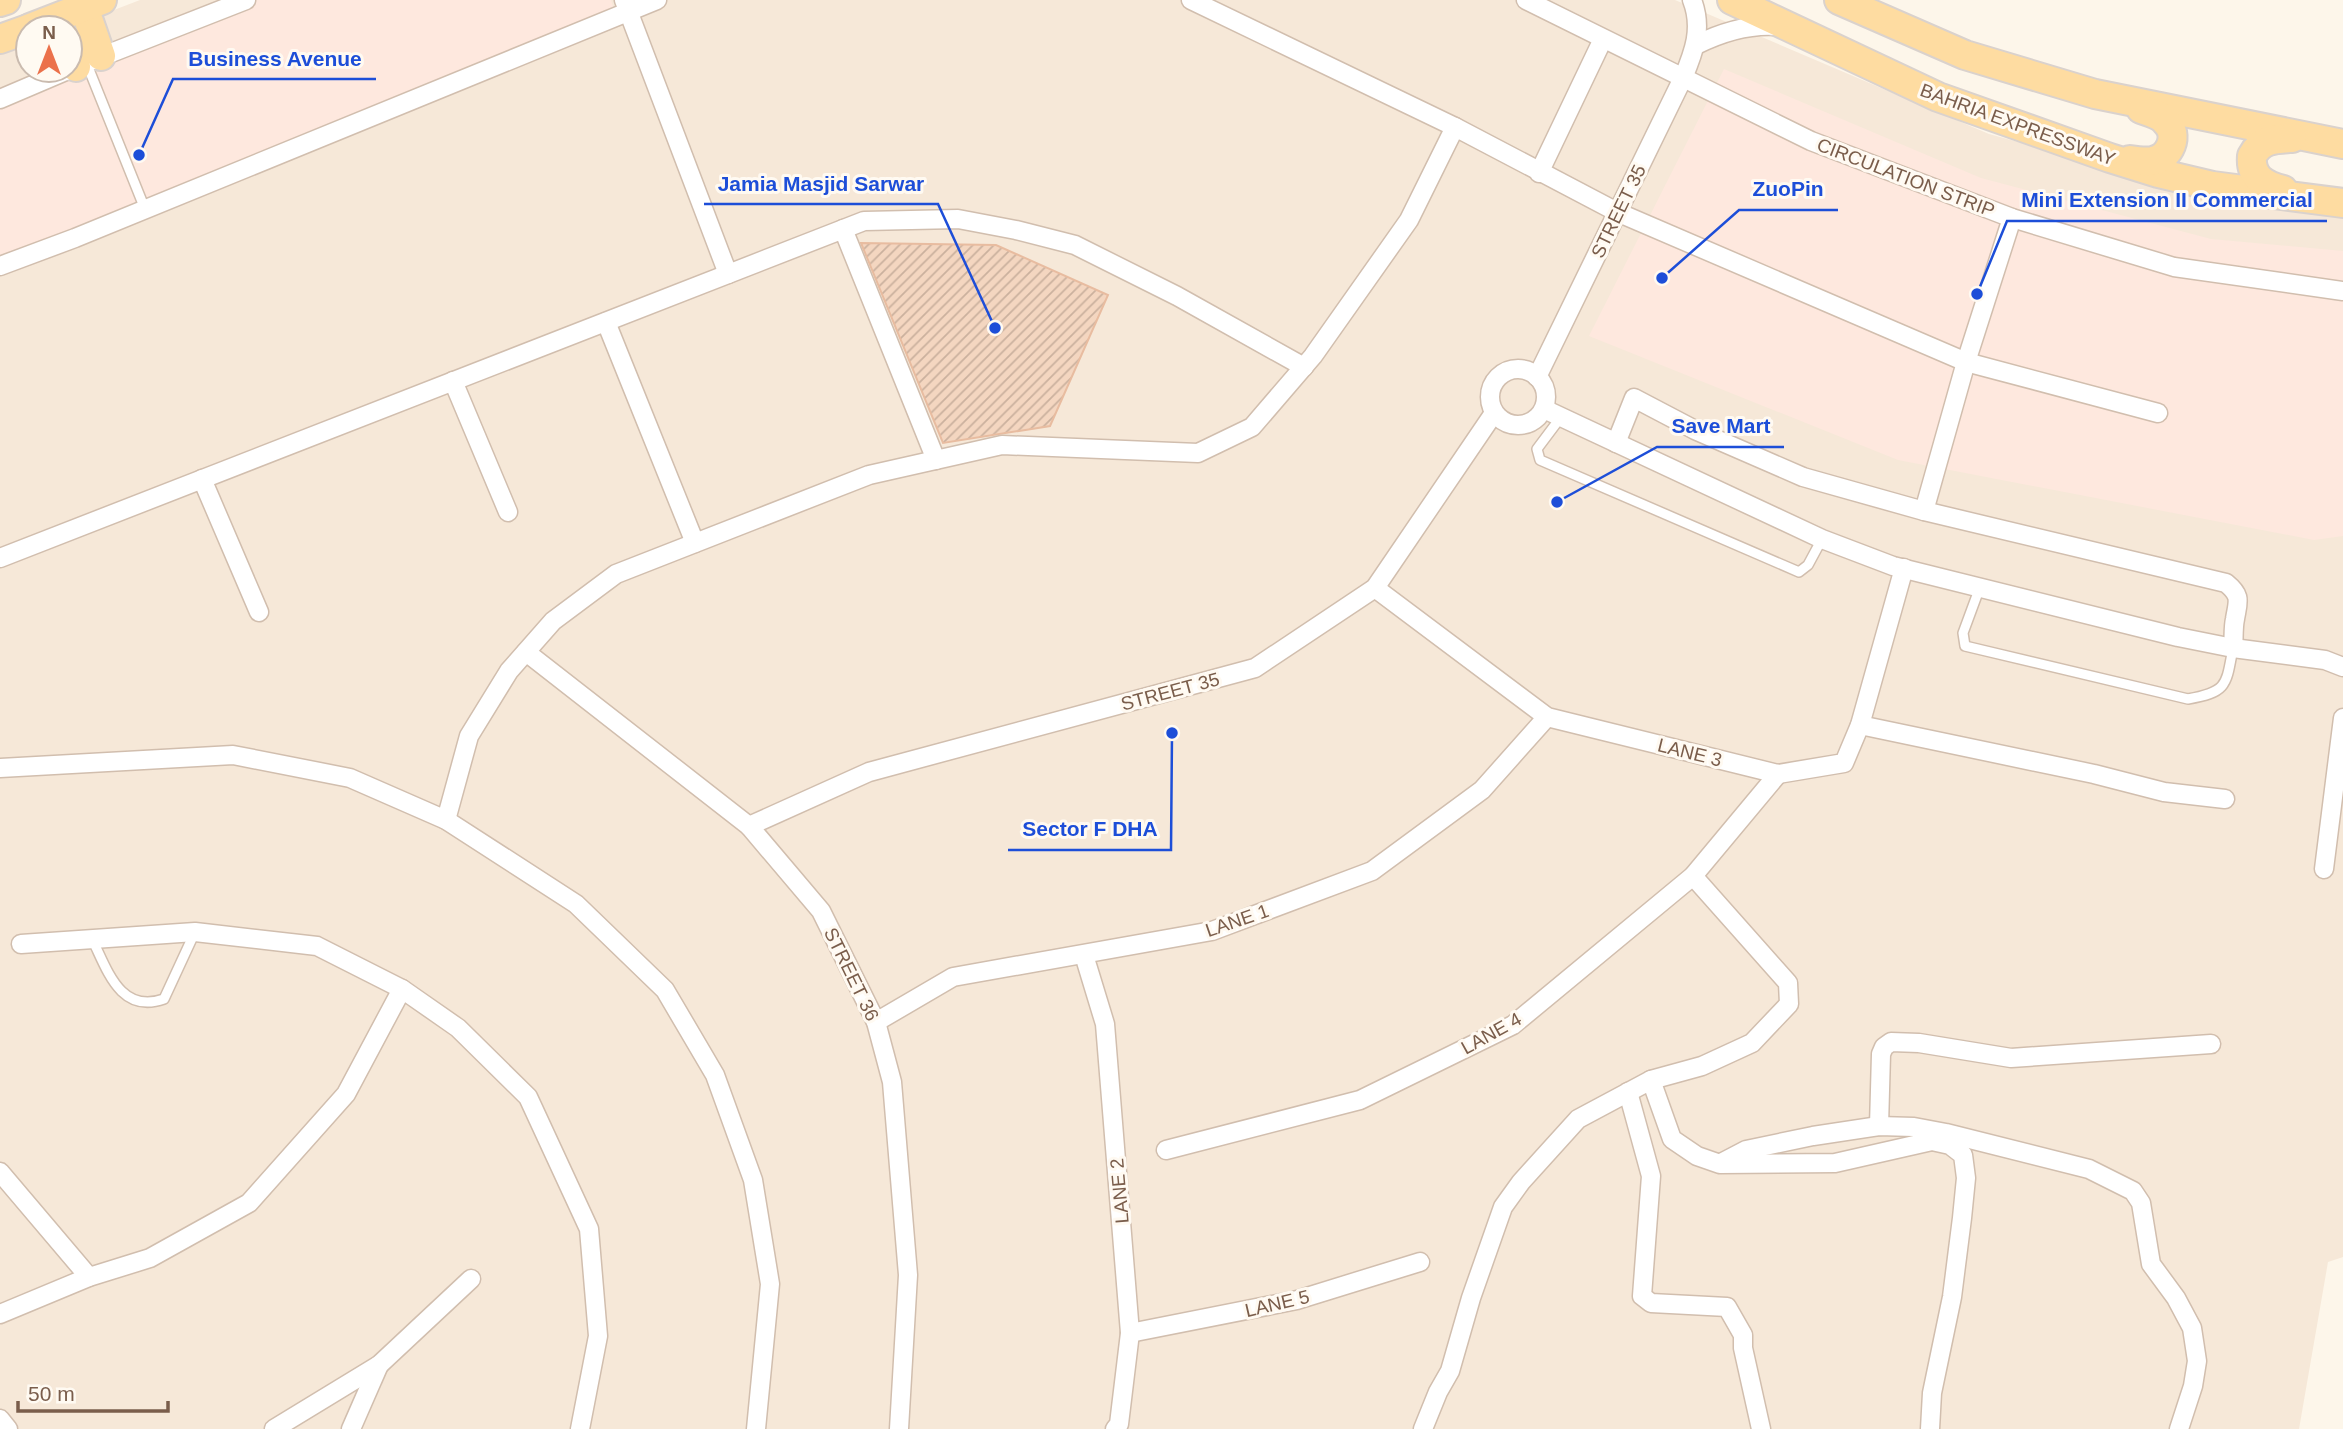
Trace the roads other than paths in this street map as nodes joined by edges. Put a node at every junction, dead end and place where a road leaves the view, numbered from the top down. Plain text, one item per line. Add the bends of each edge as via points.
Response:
1 (6, 0) edge
2 (246, 0) edge
3 (657, 0) edge
4 (1191, 0) edge
5 (1526, 0) edge
6 (1692, 0) edge
7 (1732, 0) edge
8 (1839, 0) edge
9 (0, 2) edge
10 (93, 3) edge
11 (626, 6) edge
12 (74, 14) edge
13 (1786, 27) junction
14 (1603, 39) junction
15 (84, 42) edge
16 (1696, 45) junction
17 (84, 61) edge
18 (84, 74) edge
19 (1683, 78) junction
20 (33, 84) edge
21 (2095, 94) junction
22 (0, 99) edge
23 (1455, 127) junction
24 (2311, 138) junction
25 (2343, 144) edge
26 (2110, 158) junction
27 (1539, 173) junction
28 (2340, 203) edge
29 (145, 209) junction
30 (1617, 212) junction
31 (2012, 218) junction
32 (843, 229) junction
33 (0, 266) edge
34 (728, 274) junction
35 (2343, 291) edge
36 (606, 322) junction
37 (1966, 362) junction
38 (1304, 367) junction
39 (1537, 377) junction
40 (453, 381) junction
41 (1544, 409) junction
42 (1494, 412) junction
43 (2158, 413) dead end
44 (1561, 417) junction
45 (1616, 443) junction
46 (936, 460) junction
47 (202, 479) junction
48 (1924, 511) junction
49 (508, 512) dead end
50 (1822, 538) junction
51 (695, 542) junction
52 (0, 558) edge
53 (1904, 568) junction
54 (1980, 587) junction
55 (1375, 588) junction
56 (259, 612) dead end
57 (2233, 648) junction
58 (526, 652) junction
59 (2343, 667) edge
60 (1547, 717) junction
61 (2343, 718) edge
62 (1860, 725) junction
63 (0, 768) edge
64 (1778, 774) junction
65 (2225, 799) dead end
66 (446, 820) junction
67 (749, 826) junction
68 (2324, 869) dead end
69 (1693, 876) junction
70 (195, 932) junction
71 (93, 941) junction
72 (21, 944) dead end
73 (1084, 955) junction
74 (402, 989) junction
75 (876, 1022) junction
76 (2211, 1044) dead end
77 (1651, 1080) junction
78 (1628, 1092) junction
79 (1879, 1126) junction
80 (1166, 1150) dead end
81 (1720, 1164) junction
82 (0, 1172) edge
83 (1420, 1262) dead end
84 (89, 1277) junction
85 (471, 1279) dead end
86 (0, 1314) edge
87 (1130, 1333) junction
88 (379, 1365) junction
89 (0, 1419) edge
90 (8, 1429) edge
91 (274, 1429) edge
92 (351, 1429) edge
93 (579, 1429) edge
94 (756, 1429) edge
95 (899, 1429) edge
96 (1115, 1429) edge
97 (1423, 1429) edge
98 (1761, 1429) edge
99 (1930, 1429) edge
100 (2179, 1429) edge

1 - 9 main road
2 - 17 street
3 - 11 street
4 - 23 street
5 - 14 street, CIRCULATION STRIP
6 - 16 street
7 - 13 main road, BAHRIA EXPRESSWAY
8 - 21 main road via 1965,55
10 - 12 main road
10 - 15 main road
11 - 29 street
11 - 34 street
13 - 16 street via 1744,27
13 - 26 main road, BAHRIA EXPRESSWAY via 1938,97
14 - 19 street, CIRCULATION STRIP
14 - 27 street
16 - 19 street, STREET 35
18 - 29 lane
19 - 30 street, STREET 35
19 - 31 street, CIRCULATION STRIP via 1811,141
20 - 22 street
21 - 24 main road
21 - 26 main road via 2166,120 2172,131 2170,148 2155,161
23 - 27 street
23 - 38 street via 1409,220
24 - 25 main road
24 - 28 main road via 2262,143 2252,156 2254,173 2270,186
26 - 28 main road, BAHRIA EXPRESSWAY via 2213,186
27 - 30 street
29 - 33 street
30 - 37 street
30 - 39 street, STREET 35
31 - 35 street, CIRCULATION STRIP via 2174,267
31 - 37 street
32 - 34 street
32 - 38 street via 864,221 958,219 1075,245
32 - 46 street
34 - 36 street
36 - 40 street
36 - 51 street
37 - 43 street
37 - 48 street
38 - 46 street via 1252,427 1198,453 1002,445
39 - 41 street via 1545,392
39 - 42 street via 1520,369 1497,378 1490,395
40 - 47 street
40 - 49 street
41 - 42 street via 1535,420 1522,425 1508,424
41 - 44 street
42 - 55 street, STREET 35
44 - 45 street
44 - 50 lane via 1537,449 1540,460 1799,572 1808,565
45 - 48 street via 1634,398 1803,477
45 - 50 street
46 - 51 street via 869,475
47 - 52 street
47 - 56 street
48 - 57 street via 2226,583 2236,592 2239,607
50 - 53 street
51 - 58 street via 616,574 552,621
53 - 54 street
53 - 62 street, LANE 3
54 - 57 street
54 - 57 lane via 1963,633 1965,646 2188,699 2217,691 2227,682
55 - 60 street, LANE 3
55 - 67 street, STREET 35 via 1255,668 869,772
57 - 59 street via 2325,660
58 - 66 street via 469,736
58 - 67 street, STREET 36
60 - 64 street, LANE 3
60 - 73 street, LANE 1 via 1482,790 1372,871 1212,931
61 - 68 street
62 - 64 street, LANE 3 via 1843,763
62 - 65 street via 2164,792
63 - 66 street via 233,755 351,778
64 - 69 street, LANE 4
66 - 94 street via 576,904 665,990 715,1075 753,1180 770,1284
67 - 75 street, STREET 36 via 821,911
69 - 77 street via 1788,984 1789,1004 1752,1043 1702,1066
69 - 80 street, LANE 4 via 1513,1025 1360,1100
70 - 71 street
70 - 71 lane via 164,999 149,1004 129,999 113,982
70 - 74 street via 317,946
71 - 72 street
73 - 75 street, LANE 1 via 953,977
73 - 87 street, LANE 2 via 1105,1024
74 - 84 street via 346,1094 249,1203 150,1258
74 - 93 street via 458,1028 528,1097 589,1229 598,1336
75 - 95 street, STREET 36 via 892,1082 908,1275
76 - 79 street via 2011,1058 1891,1042 1881,1054
77 - 78 street
77 - 81 street via 1672,1139 1697,1156
78 - 97 street via 1578,1119 1503,1207 1450,1371
78 - 98 street via 1651,1176 1642,1296 1651,1303 1727,1307 1743,1335
79 - 81 street via 1758,1147
79 - 100 street via 1914,1127 2008,1148 2089,1170 2133,1191 2141,1203 2151,1264 2192,1328 2197,1361
81 - 99 street via 1835,1163 1932,1141 1950,1145 1963,1155 1962,1218
82 - 84 street
83 - 87 street, LANE 5 via 1297,1300
84 - 86 street
85 - 88 street
87 - 96 street, LANE 2
88 - 91 street
88 - 92 street
89 - 90 street

